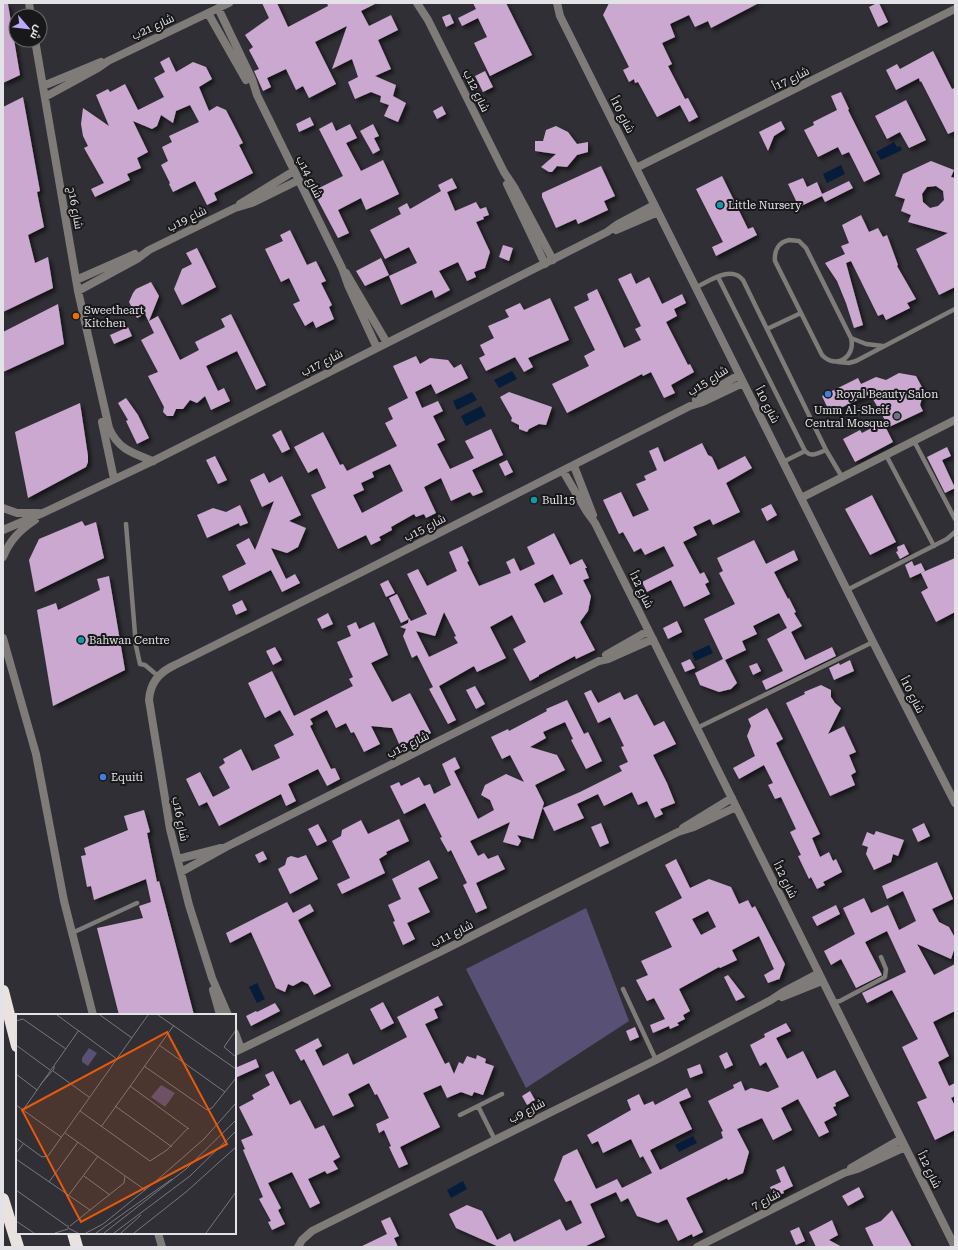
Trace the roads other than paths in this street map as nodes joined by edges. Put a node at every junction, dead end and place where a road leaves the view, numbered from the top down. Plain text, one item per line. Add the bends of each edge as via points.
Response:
1 (229, 3) edge
2 (417, 3) edge
3 (423, 3) edge
4 (557, 3) edge
5 (218, 8) junction
6 (955, 9) edge
7 (208, 13) junction
8 (428, 20) junction
9 (36, 48) edge
10 (108, 61) junction
11 (43, 86) junction
12 (257, 95) junction
13 (45, 97) junction
14 (636, 168) junction
15 (294, 171) junction
16 (299, 180) junction
17 (234, 208) junction
18 (656, 209) junction
19 (149, 250) junction
20 (549, 262) junction
21 (342, 268) junction
22 (718, 277) junction
23 (76, 280) junction
24 (696, 288) junction
25 (78, 291) junction
26 (955, 309) edge
27 (801, 313) junction
28 (767, 329) junction
29 (850, 338) junction
30 (387, 342) junction
31 (883, 346) junction
32 (377, 348) junction
33 (836, 362) junction
34 (739, 375) junction
35 (97, 379) junction
36 (743, 383) junction
37 (690, 406) junction
38 (955, 420) edge
39 (914, 441) junction
40 (826, 450) junction
41 (805, 451) junction
42 (886, 455) junction
43 (153, 461) junction
44 (783, 462) junction
45 (574, 466) junction
46 (563, 471) junction
47 (842, 477) junction
48 (114, 479) junction
49 (801, 498) junction
50 (3, 508) edge
51 (45, 512) junction
52 (955, 519) edge
53 (126, 524) dead end
54 (595, 524) junction
55 (3, 530) edge
56 (955, 532) edge
57 (934, 546) junction
58 (3, 557) edge
59 (847, 590) junction
60 (648, 631) junction
61 (3, 638) edge
62 (653, 639) junction
63 (872, 642) junction
64 (599, 661) junction
65 (158, 676) junction
66 (697, 728) junction
67 (732, 798) junction
68 (955, 803) edge
69 (736, 807) junction
70 (678, 832) junction
71 (226, 847) junction
72 (178, 859) junction
73 (181, 872) junction
74 (137, 903) dead end
75 (72, 933) junction
76 (881, 957) dead end
77 (820, 977) junction
78 (212, 978) junction
79 (623, 989) dead end
80 (3, 991) edge
81 (833, 1002) junction
82 (93, 1014) edge
83 (220, 1014) edge
84 (228, 1014) edge
85 (236, 1039) edge
86 (16, 1042) edge
87 (238, 1050) edge
88 (656, 1060) junction
89 (502, 1094) dead end
90 (478, 1106) junction
91 (460, 1115) dead end
92 (901, 1139) junction
93 (495, 1140) junction
94 (905, 1147) junction
95 (844, 1174) junction
96 (3, 1199) edge
97 (73, 1234) edge
98 (158, 1234) edge
99 (18, 1247) edge
100 (77, 1247) edge
101 (162, 1247) edge
102 (298, 1247) edge
103 (697, 1247) edge
104 (955, 1247) edge

1 - 5 street, شارع 21ب
2 - 8 street, شارع 12ب
3 - 8 street, شارع 12ب
4 - 14 street, شارع 10أ via 560,16
5 - 7 street, شارع 21ب
5 - 12 street, شارع 14ب
6 - 14 street, شارع 17أ
7 - 10 street, شارع 21ب
7 - 12 street, شارع 14ب
8 - 20 street, شارع 12ب via 504,172 509,189
9 - 11 street, شارع 16ج
10 - 11 street, شارع 21ب
10 - 13 street, شارع 21ب
11 - 13 street, شارع 16ج
12 - 15 street, شارع 14ب
13 - 23 street, شارع 16ج
14 - 18 street, شارع 10أ
15 - 16 street, شارع 14ب
15 - 17 street, شاع 19ب
16 - 17 street, شاع 19ب via 252,203
16 - 21 street, شارع 14ب
17 - 19 street, شاع 19ب
18 - 20 street, شارع 17ب
18 - 24 street, شارع 10أ
19 - 23 street, شاع 19ب
19 - 25 street, شاع 19ب
20 - 30 street, شارع 17ب
21 - 30 street, شارع 14ب
21 - 32 street, شارع 14ب
22 - 24 lane
22 - 28 lane via 734,273 740,277
22 - 41 lane
23 - 25 street, شارع 16ج
24 - 34 street, شارع 10أ
25 - 35 street, شارع 16ج
26 - 31 lane
27 - 28 lane
27 - 29 lane via 775,261 777,247 790,240 799,242 806,248
27 - 33 lane via 822,355
28 - 40 lane
29 - 31 lane via 866,344
29 - 33 lane via 852,347 848,355
30 - 32 street, شارع 17ب
31 - 33 lane via 853,362
32 - 43 street, شارع 17ب
34 - 36 street, شارع 10أ
34 - 37 street, شارع 15ب
35 - 43 street, شارع 16ج via 113,437 126,450
35 - 48 street, شارع 16ج via 98,403
36 - 37 street, شارع 15ب
36 - 44 street, شارع 10أ
37 - 45 street, شارع 15ب
38 - 39 street
39 - 42 street
39 - 52 lane
40 - 41 lane via 814,455
40 - 47 lane
41 - 44 lane
42 - 47 street
42 - 57 lane
43 - 48 street, شارع 17ب
44 - 49 street, شارع 10أ
45 - 46 street, شارع 15ب
45 - 54 street, شارع 12أ
46 - 54 street, شارع 12أ
46 - 65 street, شارع 15ب via 169,668
47 - 49 street
48 - 51 street, شارع 17ب
49 - 59 street, شارع 10أ
50 - 51 street, شارع 17ب via 17,513
51 - 55 street, شارع 17ب
51 - 58 street, شارع 17ب via 15,535
53 - 65 lane via 136,646 140,664
54 - 60 street, شارع 12أ
56 - 57 lane
57 - 59 lane
59 - 63 street, شارع 10أ
60 - 62 street, شارع 12أ
60 - 64 street, شارع 13ب
61 - 75 street via 36,754
62 - 64 street, شارع 13ب
62 - 66 street, شارع 12أ
63 - 66 lane
63 - 68 street, شارع 10أ
64 - 71 street, شارع 13ب
65 - 72 street, شارع 16ب via 151,688 150,706 170,828
66 - 67 street, شارع 12أ
67 - 69 street, شارع 12أ
67 - 70 street, شارع 11ب
69 - 70 street, شارع 11ب
69 - 77 street, شارع 12أ
70 - 87 street, شارع 11ب via 457,944
71 - 72 street, شارع 13ب
71 - 73 street, شارع 13ب
72 - 73 street, شارع 16ب
73 - 78 street, شارع 16ب via 188,905
74 - 75 lane
75 - 82 street
76 - 81 lane via 886,970 885,977 840,1001
77 - 81 street, شارع 12أ
77 - 88 street, شارع 9ب via 785,997 771,1000
78 - 83 street, شارع 16ب
78 - 84 street, شارع 16ب
79 - 88 lane
80 - 86 highway
81 - 92 street, شارع 12أ
85 - 87 street
88 - 93 street, شارع 9ب
89 - 90 lane
90 - 91 lane
90 - 93 lane
92 - 94 street, شارع 12أ
92 - 95 street, شارع 7
93 - 102 street, شارع 9ب via 312,1231
94 - 95 street, شارع 7
94 - 104 street, شارع 12أ
95 - 103 street, شارع 7
96 - 99 highway
97 - 100 highway
98 - 101 street

